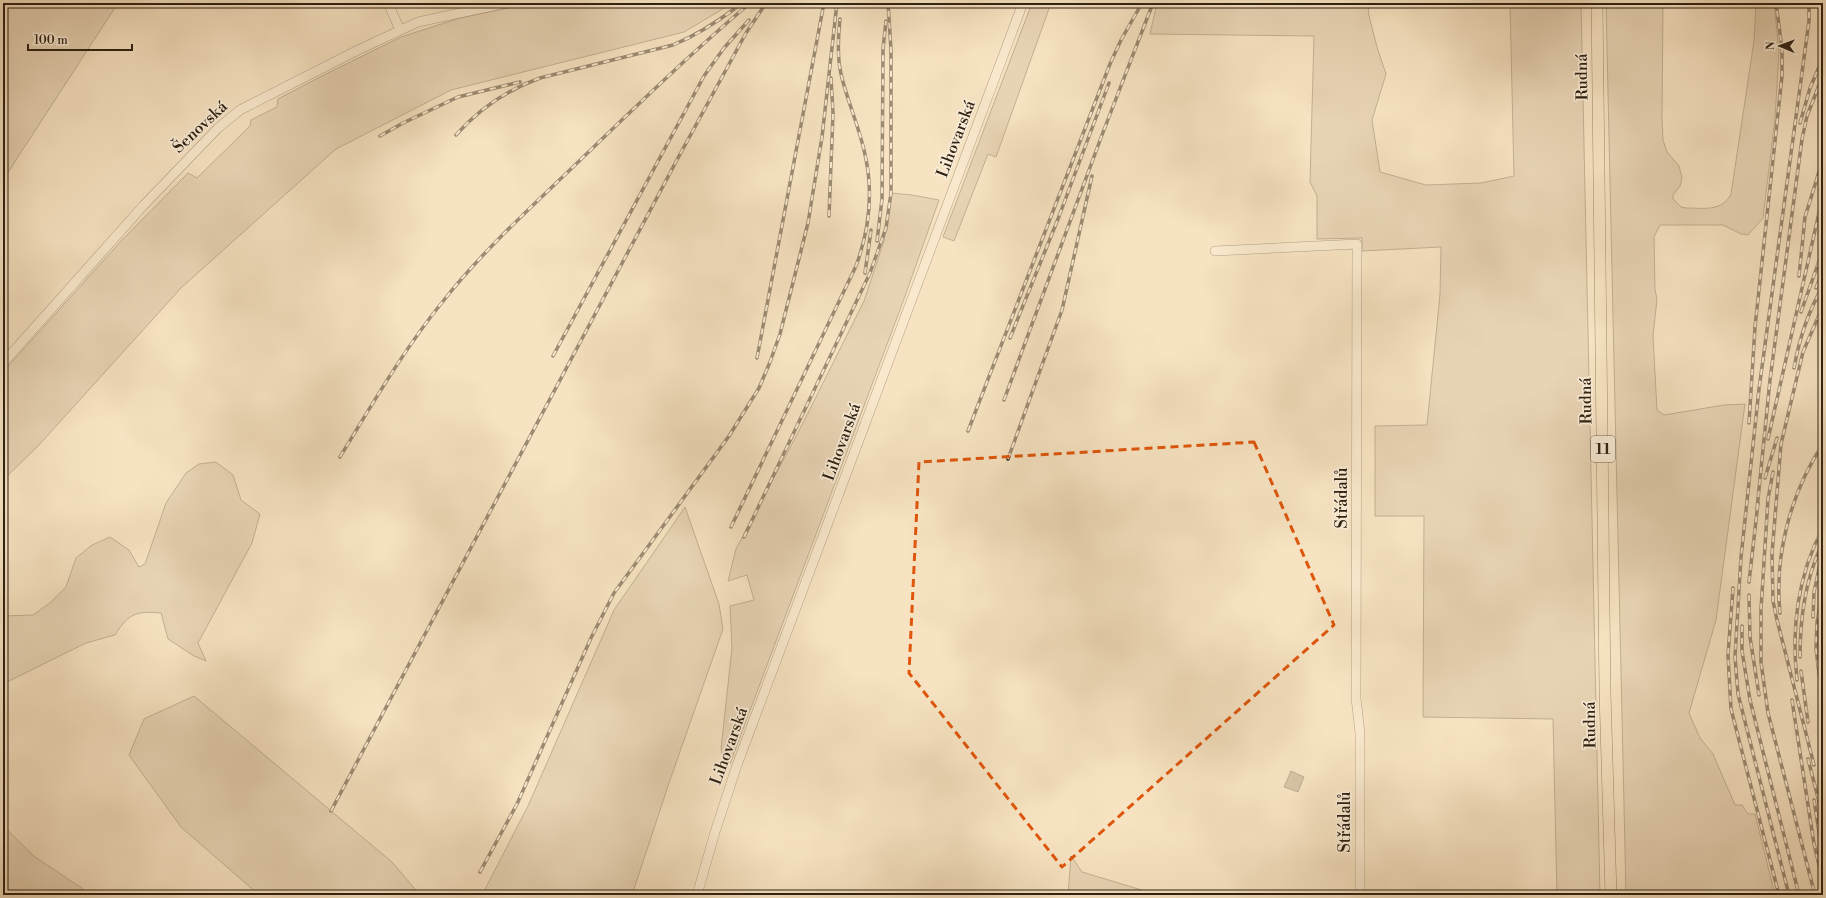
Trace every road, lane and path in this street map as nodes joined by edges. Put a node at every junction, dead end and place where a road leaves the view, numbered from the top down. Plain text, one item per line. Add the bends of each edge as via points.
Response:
1 (388, 3) edge
2 (506, 3) edge
3 (1023, 3) edge
4 (1596, 3) edge
5 (400, 30) junction
6 (1214, 251) dead end
7 (3, 363) edge
8 (697, 895) edge
9 (1360, 895) edge
10 (1611, 895) edge

1 - 5 street
2 - 5 street, Šenovská via 418,22
3 - 8 street, Lihovarská via 737,765
4 - 10 main road, Rudná / 11
5 - 7 street, Šenovská via 247,106 218,128 143,206
6 - 9 street, Střádalů via 1357,244 1356,698 1360,733

